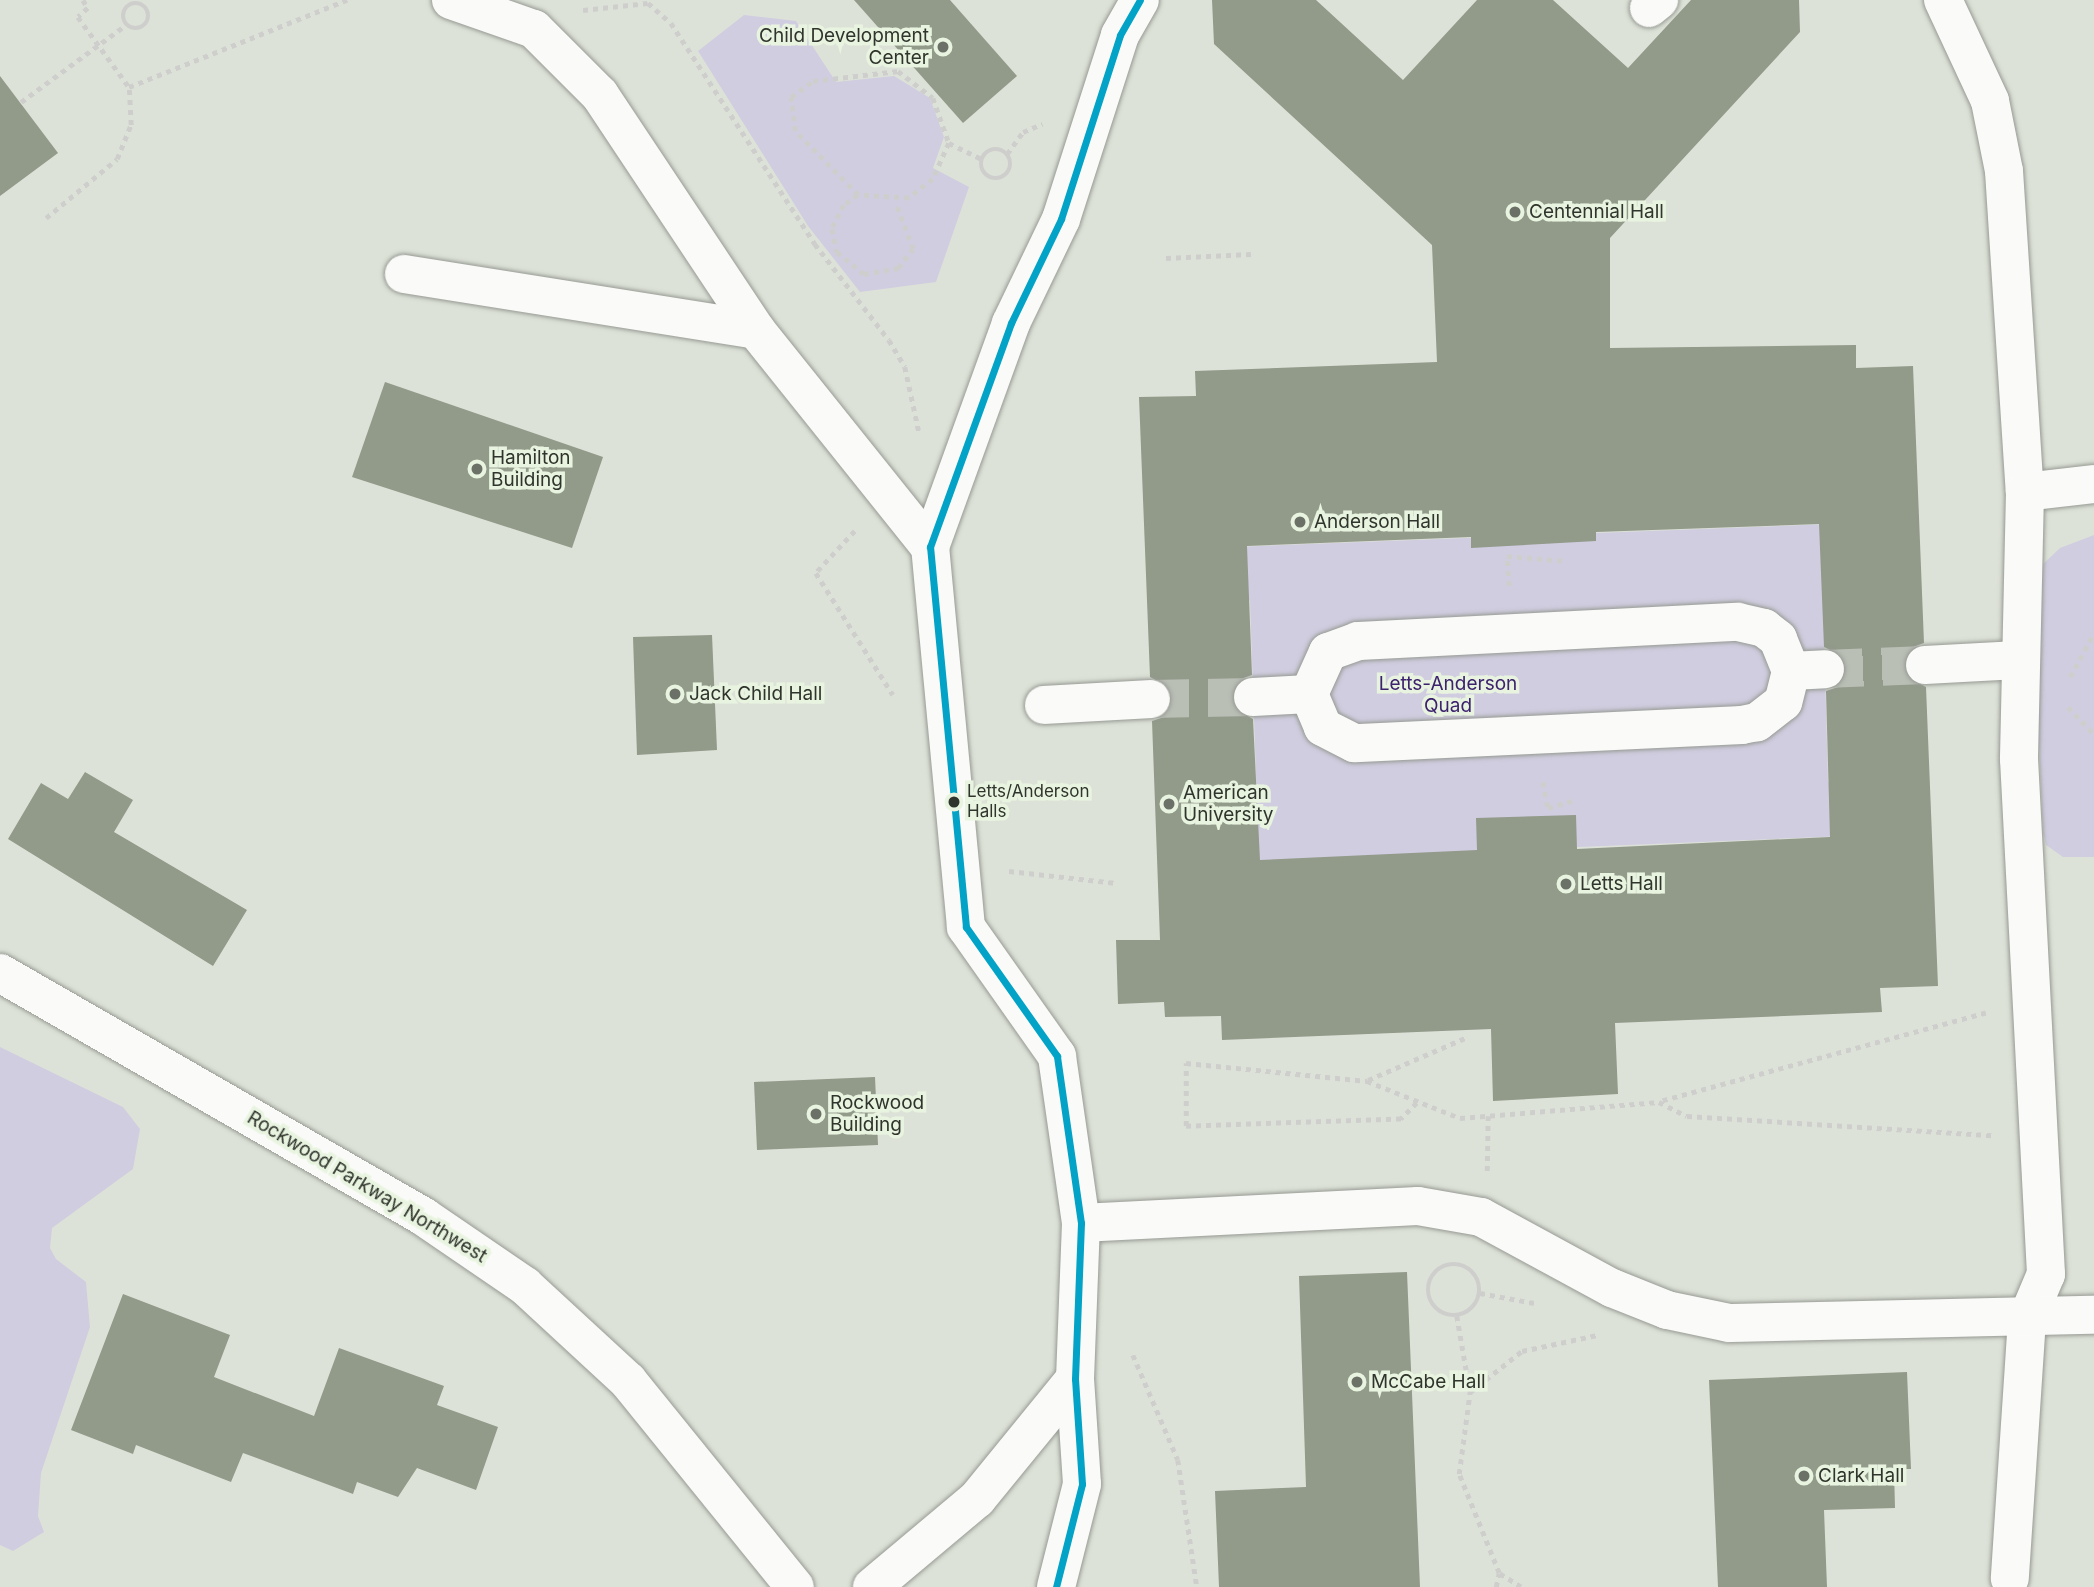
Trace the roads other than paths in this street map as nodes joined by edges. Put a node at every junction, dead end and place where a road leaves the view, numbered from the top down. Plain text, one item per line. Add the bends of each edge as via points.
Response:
1 (451, 0) edge
2 (1140, 0) edge
3 (1943, 0) edge
4 (404, 274) dead end
5 (756, 330) junction
6 (2094, 484) edge
7 (2025, 492) junction
8 (930, 547) junction
9 (2018, 660) junction
10 (1925, 665) tunnel mouth
11 (1308, 694) junction
12 (1253, 697) tunnel mouth
13 (1151, 699) tunnel mouth
14 (1044, 705) dead end
15 (0, 973) edge
16 (1081, 1223) junction
17 (2091, 1315) edge
18 (2027, 1319) junction
19 (1075, 1379) junction
20 (2010, 1578) dead end
21 (795, 1587) edge
22 (872, 1587) edge
23 (1056, 1587) edge

1 - 5 street via 534,29 600,95
2 - 8 street via 1120,35 1061,219 1011,323
3 - 7 street via 1990,101 2004,171
4 - 5 street
5 - 8 street
6 - 7 street
7 - 9 street
8 - 16 street via 966,927 1057,1056
9 - 10 street
9 - 18 street via 2046,1274
11 - 11 street via 1318,720 1337,738 1390,742 1742,725 1757,722 1783,702 1808,670 1764,628 1747,622 1358,640 1328,652
11 - 12 street
13 - 14 street
15 - 21 street, Rockwood Parkway Northwest via 424,1217 525,1286 628,1381
16 - 18 street via 1418,1206 1481,1217 1612,1288 1667,1310 1729,1323
16 - 19 street
17 - 18 street
18 - 20 street
19 - 22 street via 977,1499
19 - 23 street via 1082,1484

